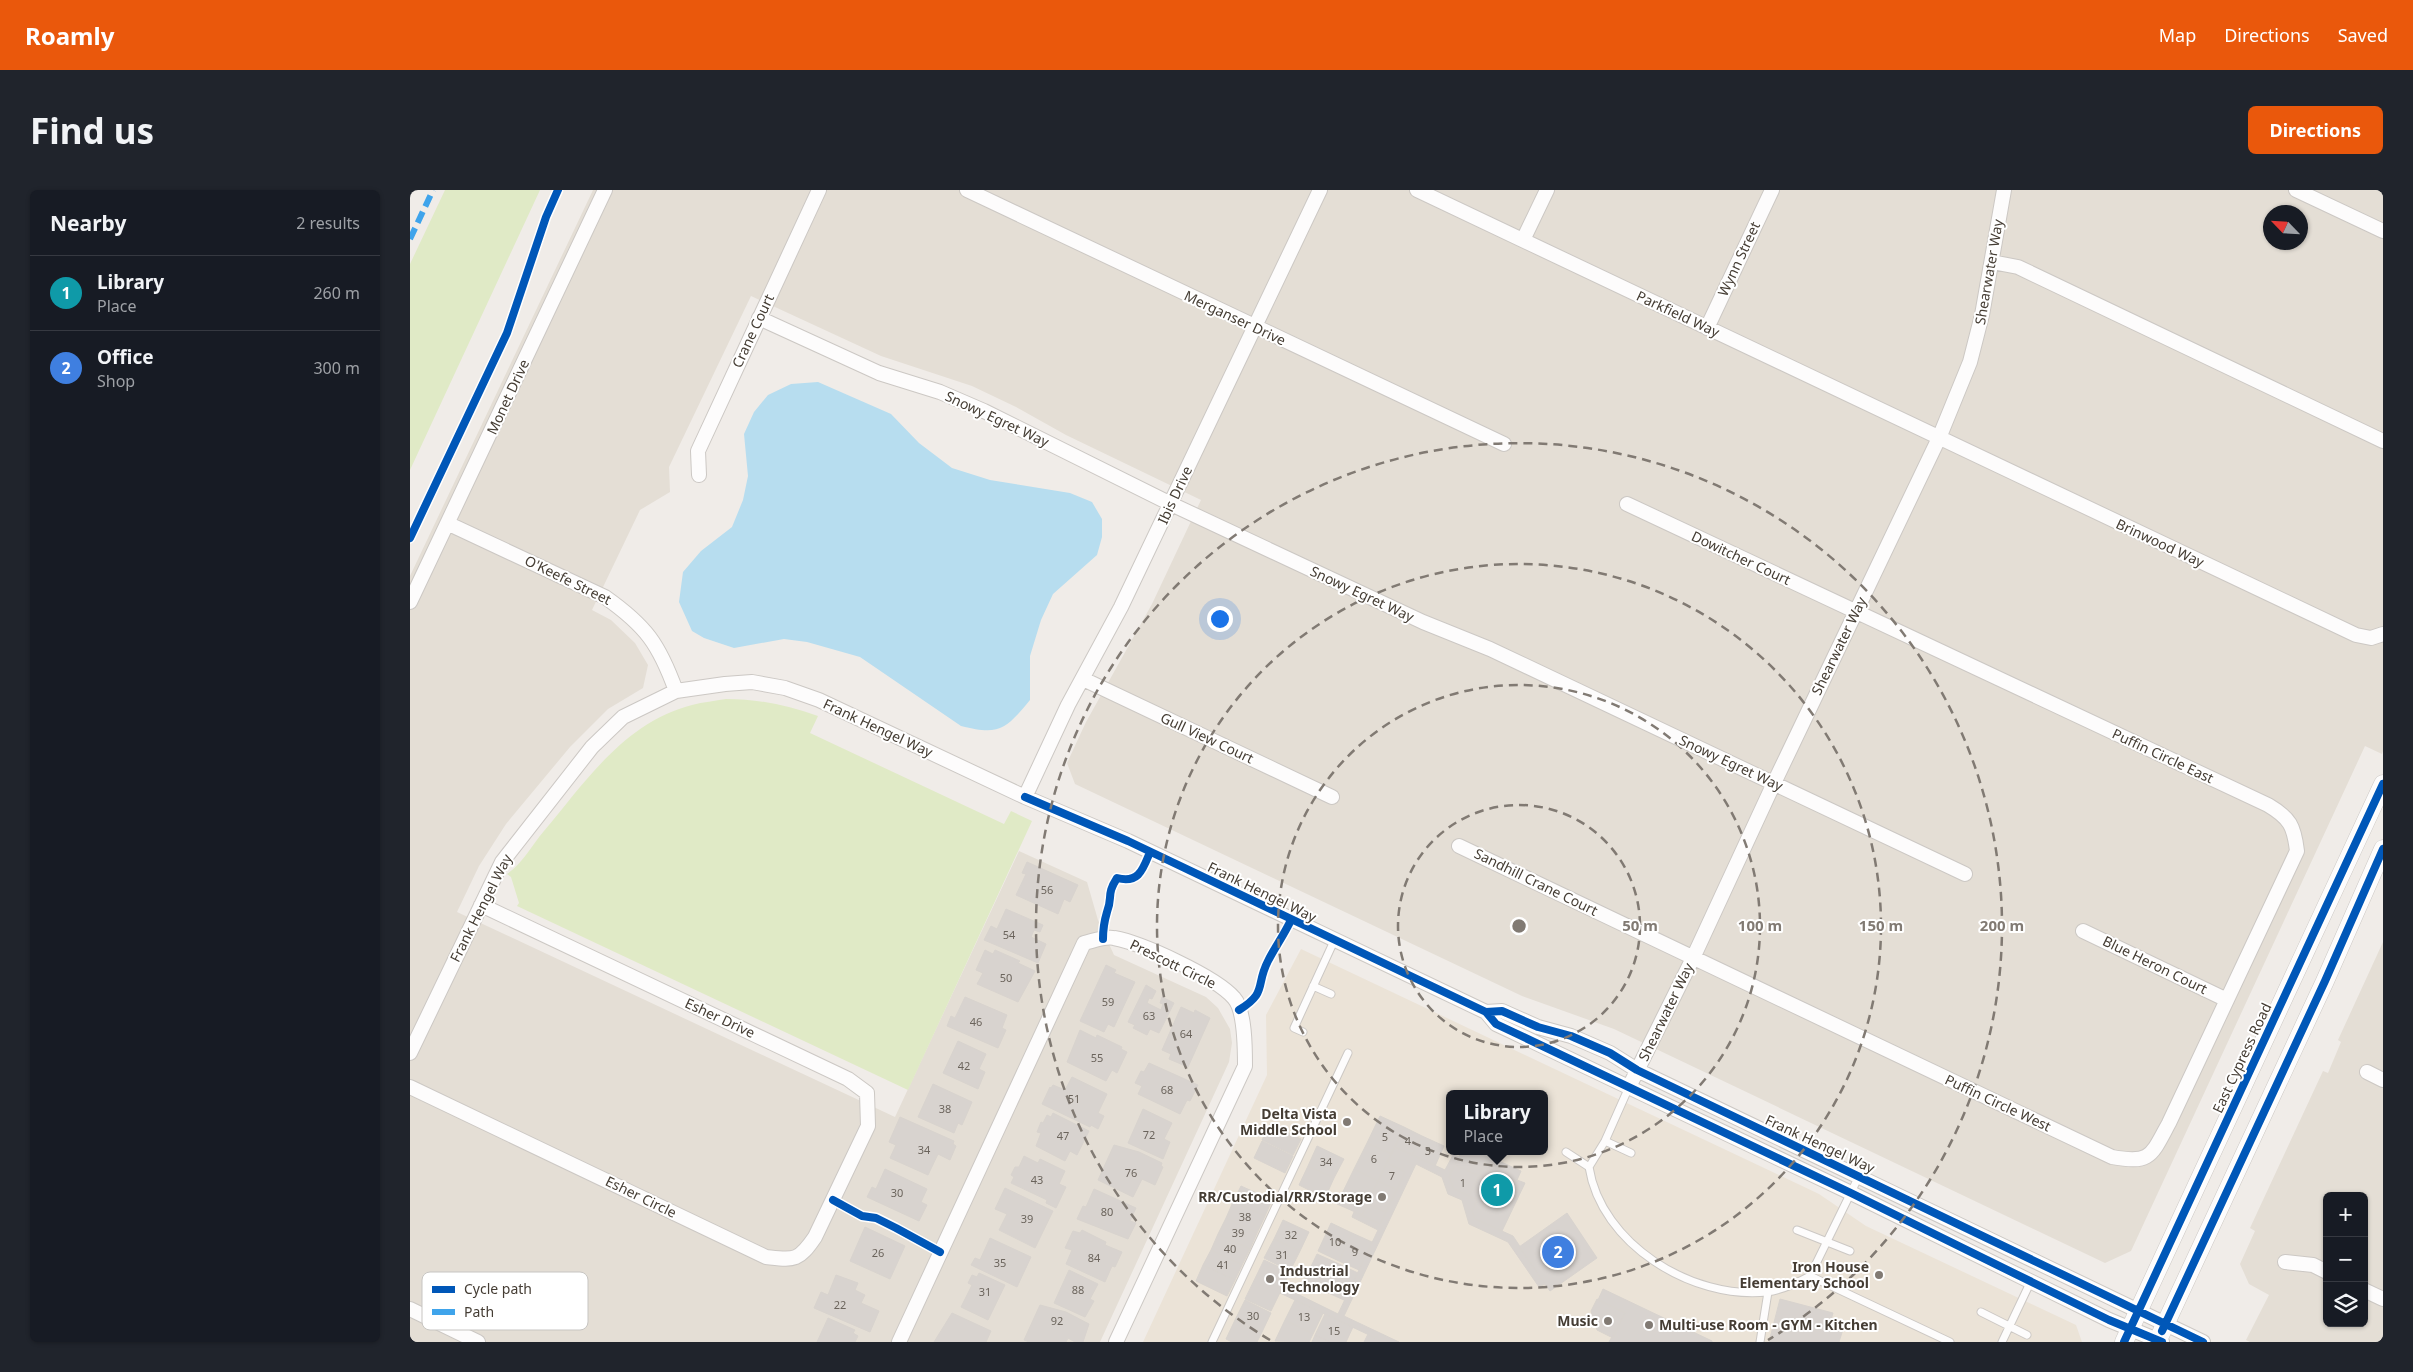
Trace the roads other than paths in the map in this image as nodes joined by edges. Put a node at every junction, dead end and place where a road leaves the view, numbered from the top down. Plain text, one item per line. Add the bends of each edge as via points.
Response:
1 (605, 190) edge
2 (819, 190) edge
3 (968, 190) edge
4 (1320, 190) edge
5 (1417, 190) edge
6 (1547, 190) edge
7 (1772, 190) edge
8 (2004, 190) edge
9 (2296, 190) edge
10 (2383, 231) edge
11 (1523, 240) junction
12 (1992, 262) junction
13 (759, 318) junction
14 (1254, 327) junction
15 (1707, 328) junction
16 (1939, 438) junction
17 (2383, 441) edge
18 (1504, 444) dead end
19 (699, 475) dead end
20 (1171, 504) junction
21 (1627, 504) dead end
22 (448, 524) junction
23 (410, 602) edge
24 (1856, 612) junction
25 (2383, 634) edge
26 (1083, 679) junction
27 (676, 691) junction
28 (1774, 783) junction
29 (2383, 784) edge
30 (1025, 797) junction
31 (1332, 797) dead end
32 (1459, 846) dead end
33 (2383, 849) edge
34 (1965, 874) dead end
35 (481, 905) junction
36 (2083, 931) dead end
37 (1334, 940) junction
38 (1693, 958) junction
39 (1313, 986) junction
40 (1331, 994) dead end
41 (2227, 1000) junction
42 (1486, 1012) junction
43 (1304, 1032) dead end
44 (410, 1053) edge
45 (1348, 1053) dead end
46 (1637, 1070) junction
47 (2367, 1072) dead end
48 (2383, 1080) edge
49 (410, 1087) edge
50 (1629, 1087) junction
51 (1605, 1141) junction
52 (1566, 1152) dead end
53 (1631, 1153) dead end
54 (1588, 1167) junction
55 (1859, 1176) junction
56 (840, 1186) joint
57 (1851, 1193) junction
58 (1797, 1230) dead end
59 (1826, 1242) junction
60 (1850, 1251) dead end
61 (2285, 1262) dead end
62 (2323, 1270) edge
63 (1810, 1276) junction
64 (2031, 1281) junction
65 (1768, 1292) junction
66 (2368, 1292) edge
67 (2383, 1298) edge
68 (410, 1309) edge
69 (2139, 1310) junction
70 (1980, 1312) dead end
71 (422, 1315) edge
72 (2166, 1324) junction
73 (2010, 1326) junction
74 (453, 1330) edge
75 (2026, 1335) dead end
76 (2127, 1335) edge
77 (2159, 1341) edge
78 (478, 1342) edge
79 (898, 1342) edge
80 (1116, 1342) edge
81 (1212, 1342) edge
82 (1760, 1342) edge
83 (1950, 1342) edge
84 (2002, 1342) edge
85 (2203, 1342) edge

1 - 22 street, Monet Drive
2 - 13 street, Crane Court
3 - 14 street, Merganser Drive
4 - 14 street, Ibis Drive
5 - 11 street, Parkfield Way
6 - 11 street
7 - 15 street, Wynn Street
8 - 12 street, Shearwater Way
9 - 10 street
11 - 15 street, Parkfield Way
12 - 16 street, Shearwater Way via 1970,362
12 - 17 street via 2018,267
13 - 19 street, Crane Court via 698,451
13 - 20 street, Snowy Egret Way via 879,373 984,410
14 - 18 street, Merganser Drive
14 - 20 street, Ibis Drive
15 - 16 street, Parkfield Way
16 - 24 street, Shearwater Way
16 - 25 street, Brinwood Way via 2356,635 2371,638
20 - 26 street, Ibis Drive
20 - 28 street, Snowy Egret Way
21 - 24 street, Dowitcher Court
22 - 23 street, Monet Drive
22 - 27 street, O'Keefe Street via 606,597 644,628 659,648
24 - 28 street, Shearwater Way
24 - 41 street, Puffin Circle East via 2284,815 2294,831 2297,851
26 - 30 street, Ibis Drive
26 - 31 street, Gull View Court
27 - 30 street, Frank Hengel Way via 752,682 785,688 819,700
27 - 35 street, Frank Hengel Way via 624,717 592,747 502,862
28 - 34 street, Snowy Egret Way
28 - 38 street, Shearwater Way
29 - 69 street, East Cypress Road
30 - 37 street, Frank Hengel Way via 1128,841
32 - 38 street, Sandhill Crane Court
33 - 72 street
35 - 44 street, Frank Hengel Way
35 - 56 street, Esher Drive via 848,1079 867,1093 868,1126
36 - 41 street, Blue Heron Court
37 - 39 lane
37 - 42 street, Frank Hengel Way
38 - 41 street, Puffin Circle West via 2112,1158 2135,1161 2146,1158 2156,1147
38 - 46 street, Shearwater Way
39 - 40 lane
39 - 43 lane via 1294,1028
42 - 46 street, Frank Hengel Way via 1502,1011 1571,1036 1610,1053
42 - 50 street, Frank Hengel Way via 1496,1024
45 - 81 lane
46 - 50 street, Shearwater Way
46 - 55 street, Frank Hengel Way
47 - 48 street
49 - 56 street, Esher Circle via 766,1257 792,1260 806,1251
50 - 51 lane
50 - 57 street, Frank Hengel Way
51 - 53 lane
51 - 54 lane
52 - 54 lane
54 - 65 lane via 1591,1182 1611,1220 1665,1269 1704,1284 1737,1291
55 - 57 lane
55 - 69 street, Frank Hengel Way
57 - 59 lane
57 - 64 street, Frank Hengel Way
58 - 59 lane
59 - 60 lane
59 - 63 lane
61 - 62 street via 2313,1265
63 - 65 lane
63 - 83 lane
64 - 73 lane
64 - 76 street, Frank Hengel Way
65 - 82 lane
66 - 67 street
68 - 71 street
69 - 72 street, Frank Hengel Way
69 - 76 street, East Cypress Road
70 - 73 lane
72 - 77 street
72 - 85 street, Frank Hengel Way
73 - 75 lane
73 - 84 lane
74 - 78 street
76 - 77 street, Frank Hengel Way
79 - 80 street, Prescott Circle via 1084,943 1112,937 1133,943 1210,979 1236,999 1244,1031 1245,1066

